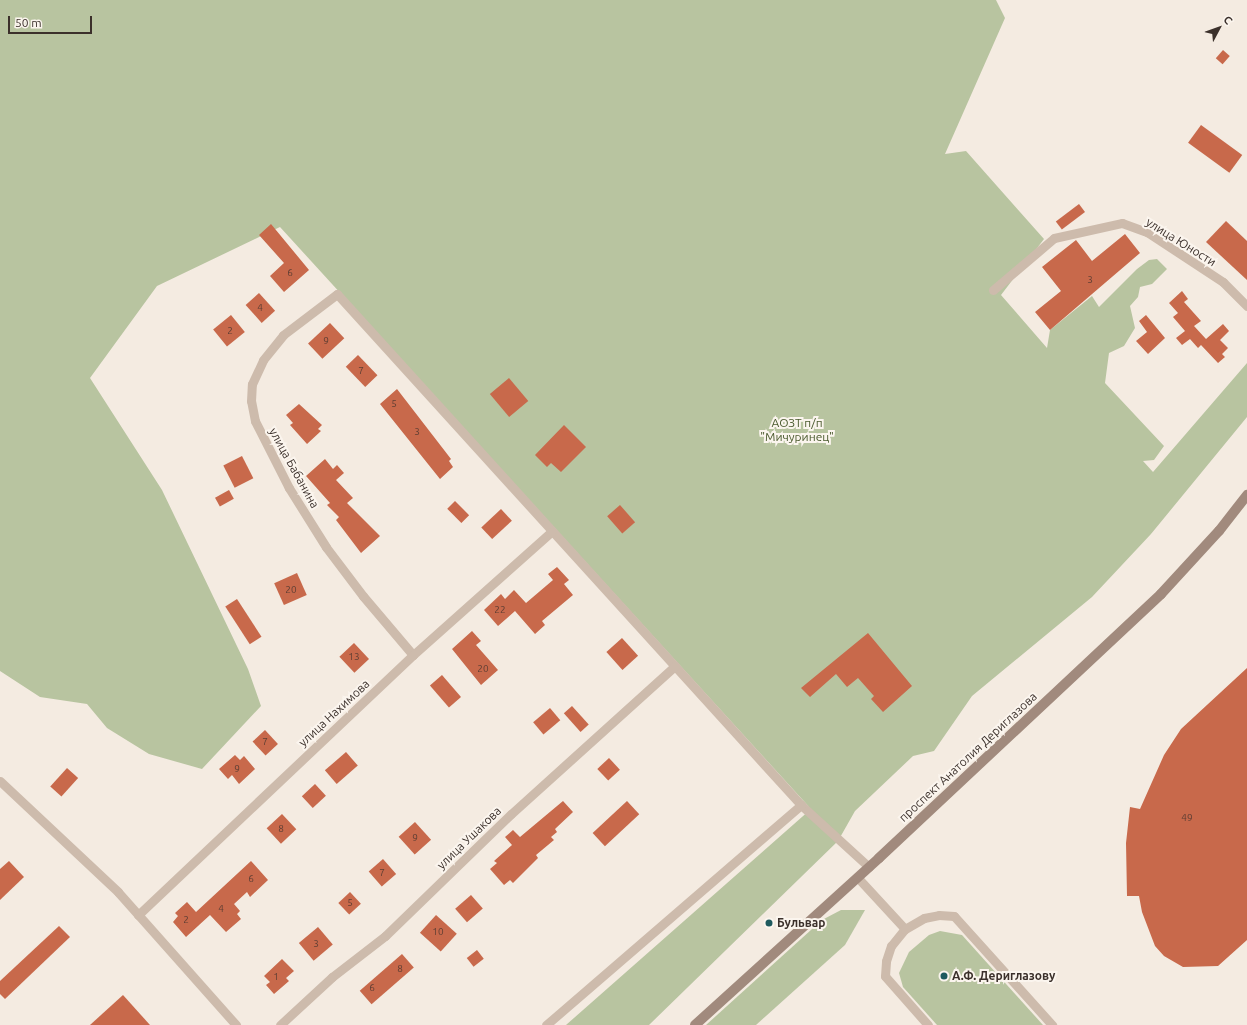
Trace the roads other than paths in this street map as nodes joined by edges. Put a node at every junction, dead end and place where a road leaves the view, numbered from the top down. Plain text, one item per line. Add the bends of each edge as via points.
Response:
1 (993, 290) dead end
2 (1247, 306) edge
3 (1247, 495) edge
4 (551, 532) junction
5 (413, 655) junction
6 (675, 666) junction
7 (0, 781) edge
8 (801, 805) junction
9 (869, 867) junction
10 (858, 878) junction
11 (138, 914) junction
12 (905, 929) junction
13 (236, 1025) edge
14 (280, 1025) edge
15 (546, 1025) edge
16 (695, 1025) edge
17 (928, 1025) edge
18 (1052, 1025) edge

1 - 2 street, улица Юности via 1054,238 1122,223 1147,232 1222,282
3 - 9 main road, проспект Анатолия Дериглазова via 1160,594
4 - 5 street, улица Нахимова
4 - 5 street, улица Бабанина via 337,294 283,336 262,360 252,384 253,414 289,488 326,547
4 - 6 street
5 - 11 street, улица Нахимова
6 - 8 street
6 - 14 street, улица Ушакова via 511,814 385,936 332,977
7 - 11 street
8 - 9 street
8 - 15 street
9 - 10 main road, проспект Анатолия Дериглазова
10 - 12 street
10 - 16 main road, проспект Анатолия Дериглазова
11 - 13 street
12 - 17 street via 891,946 885,976
12 - 18 street via 924,918 954,916

